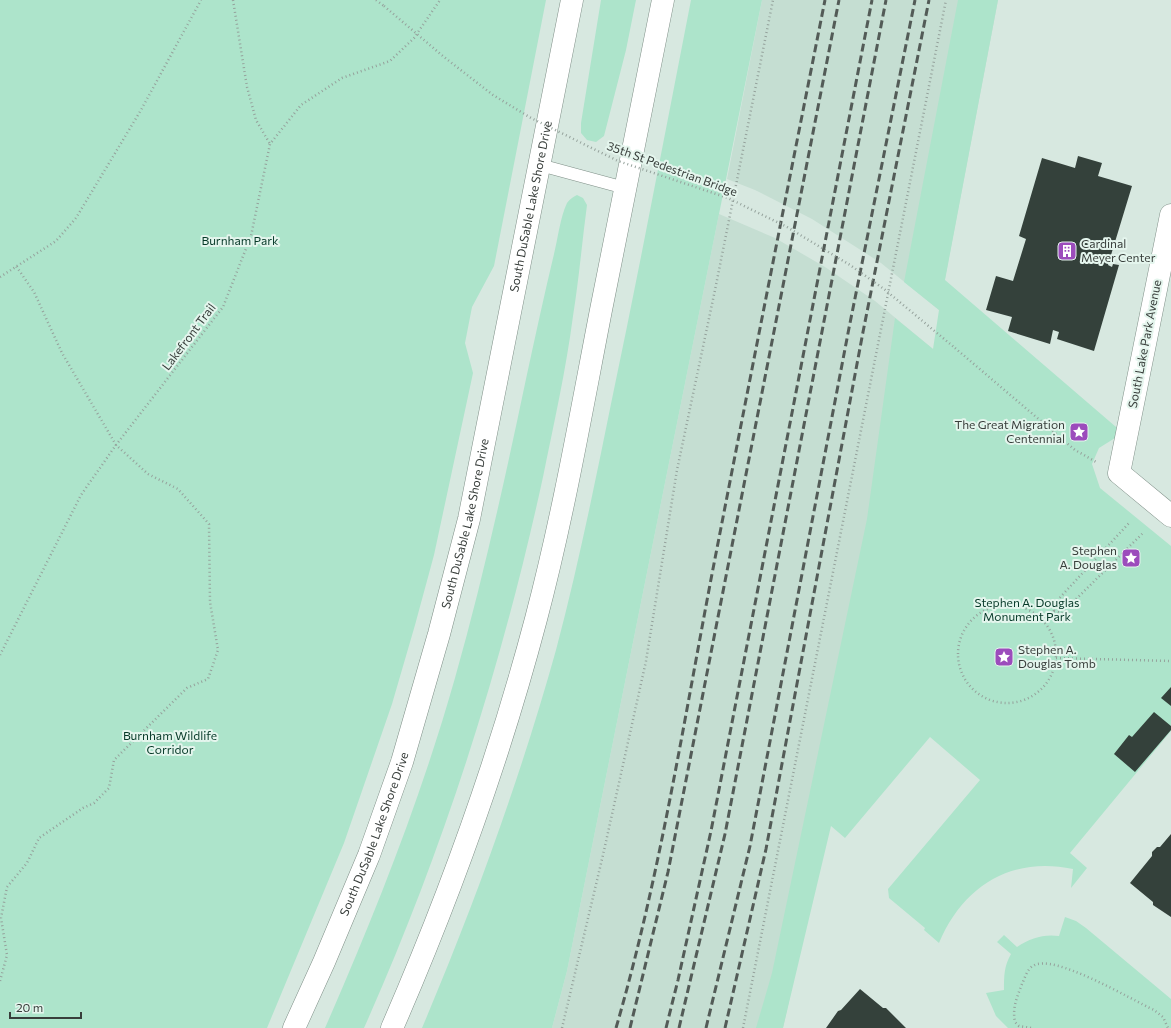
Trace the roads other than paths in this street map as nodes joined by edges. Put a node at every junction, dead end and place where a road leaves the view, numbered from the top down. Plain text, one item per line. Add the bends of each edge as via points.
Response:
1 (572, 0) edge
2 (664, 0) edge
3 (540, 165) junction
4 (625, 188) junction
5 (1171, 215) edge
6 (1171, 516) edge
7 (294, 1028) edge
8 (392, 1028) edge

1 - 3 main road, South DuSable Lake Shore Drive
2 - 4 main road
3 - 4 lane
3 - 7 main road, South DuSable Lake Shore Drive via 469,519 439,634 402,762 368,855
4 - 8 main road via 576,439 536,619 488,783 415,976
5 - 6 main road, South Lake Park Avenue via 1119,473

